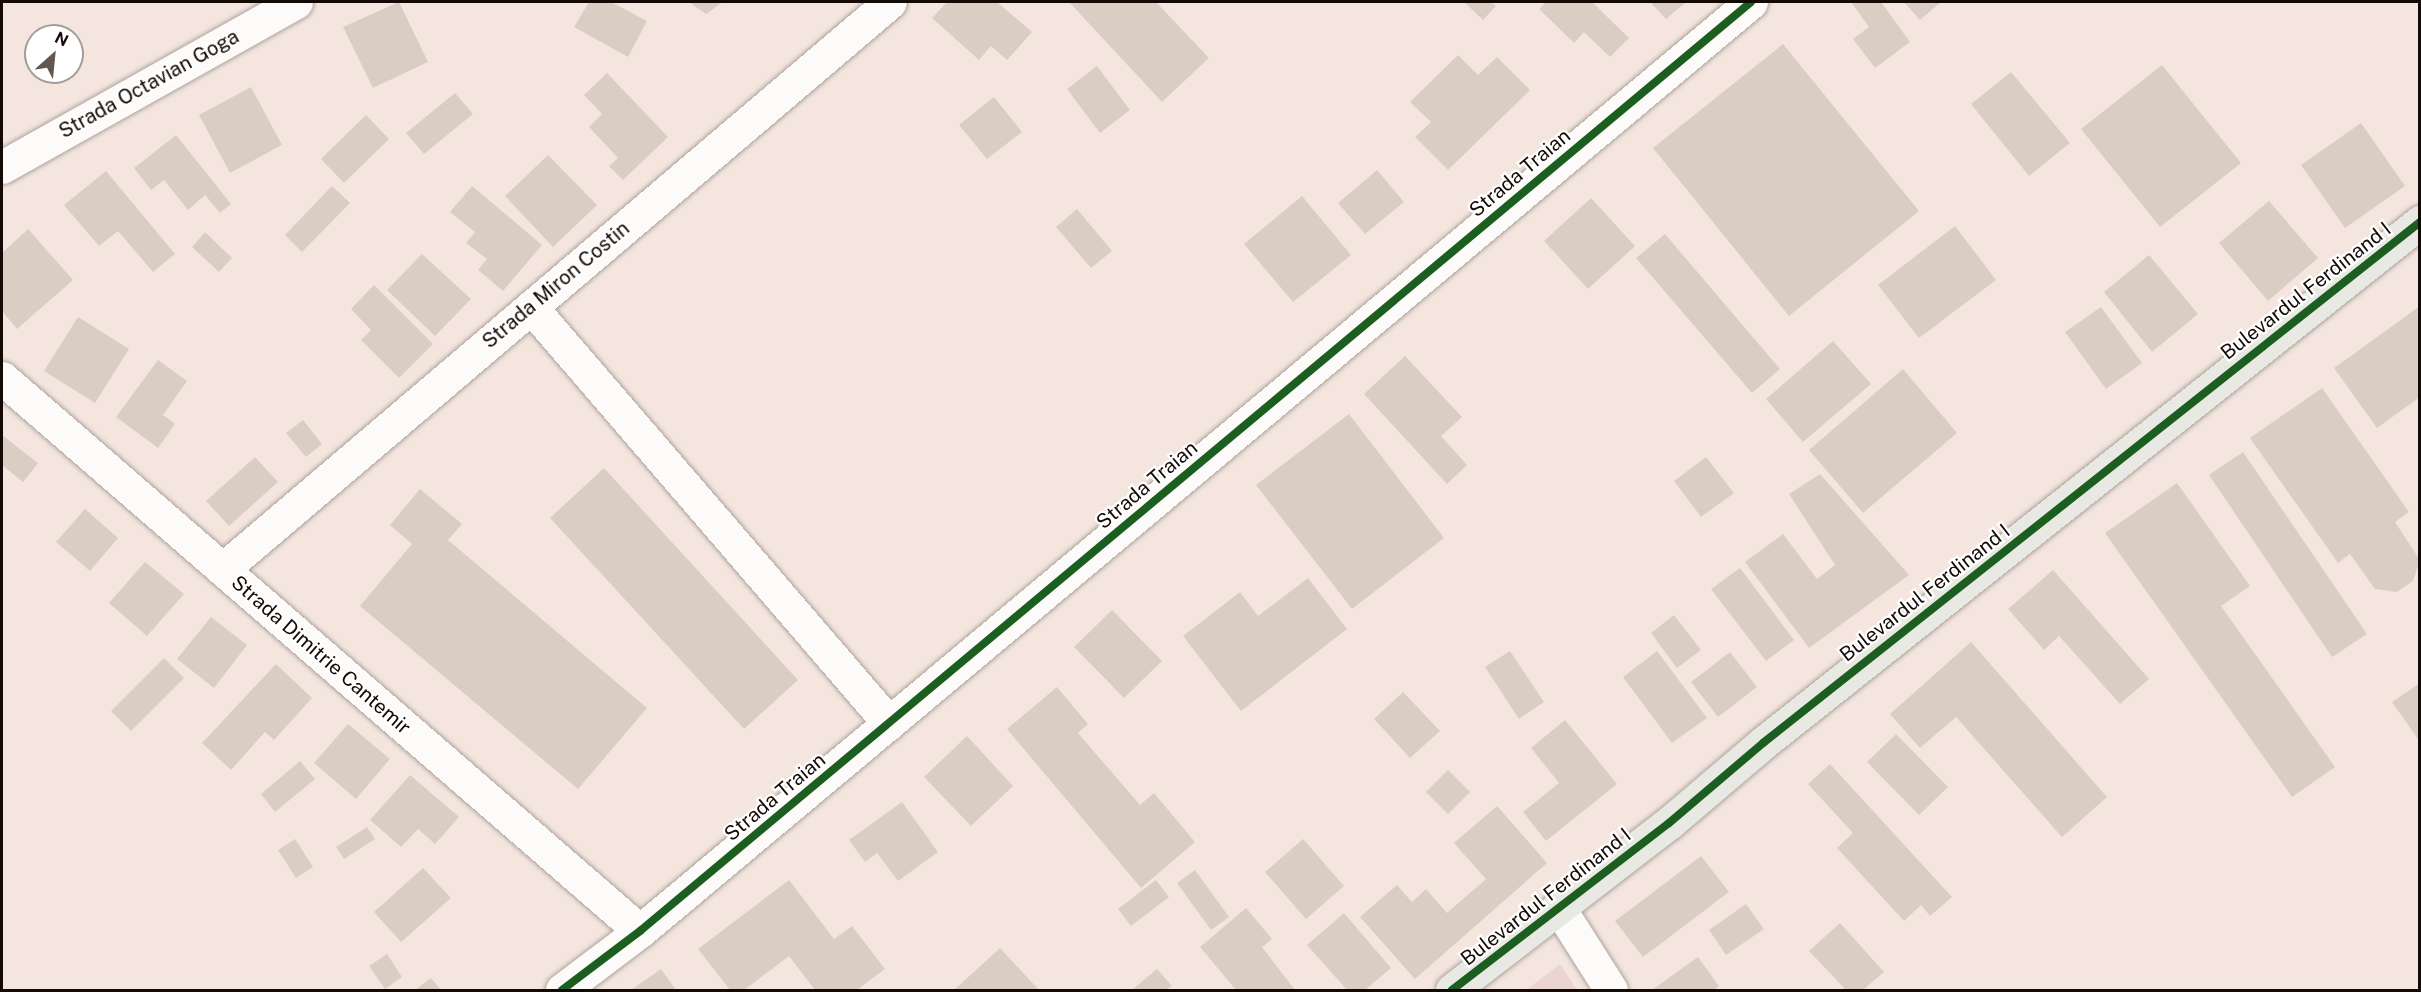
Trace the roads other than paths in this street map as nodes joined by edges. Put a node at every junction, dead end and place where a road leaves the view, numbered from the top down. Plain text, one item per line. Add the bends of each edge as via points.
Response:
1 (296, 2) edge
2 (890, 2) edge
3 (1751, 2) edge
4 (2, 167) edge
5 (2420, 222) edge
6 (531, 307) junction
7 (2, 378) edge
8 (223, 569) junction
9 (889, 723) junction
10 (1558, 908) junction
11 (640, 931) junction
12 (562, 990) edge
13 (1452, 990) edge
14 (1611, 990) edge

1 - 4 street, Strada Octavian Goga
2 - 6 street, Strada Miron Costin
3 - 9 street, Strada Traian
5 - 10 main road, Bulevardul Ferdinand I
6 - 8 street, Strada Miron Costin
6 - 9 street
7 - 8 street, Strada Dimitrie Cantemir
8 - 11 street, Strada Dimitrie Cantemir
9 - 11 street, Strada Traian
10 - 13 main road, Bulevardul Ferdinand I
10 - 14 street
11 - 12 street, Strada Traian

